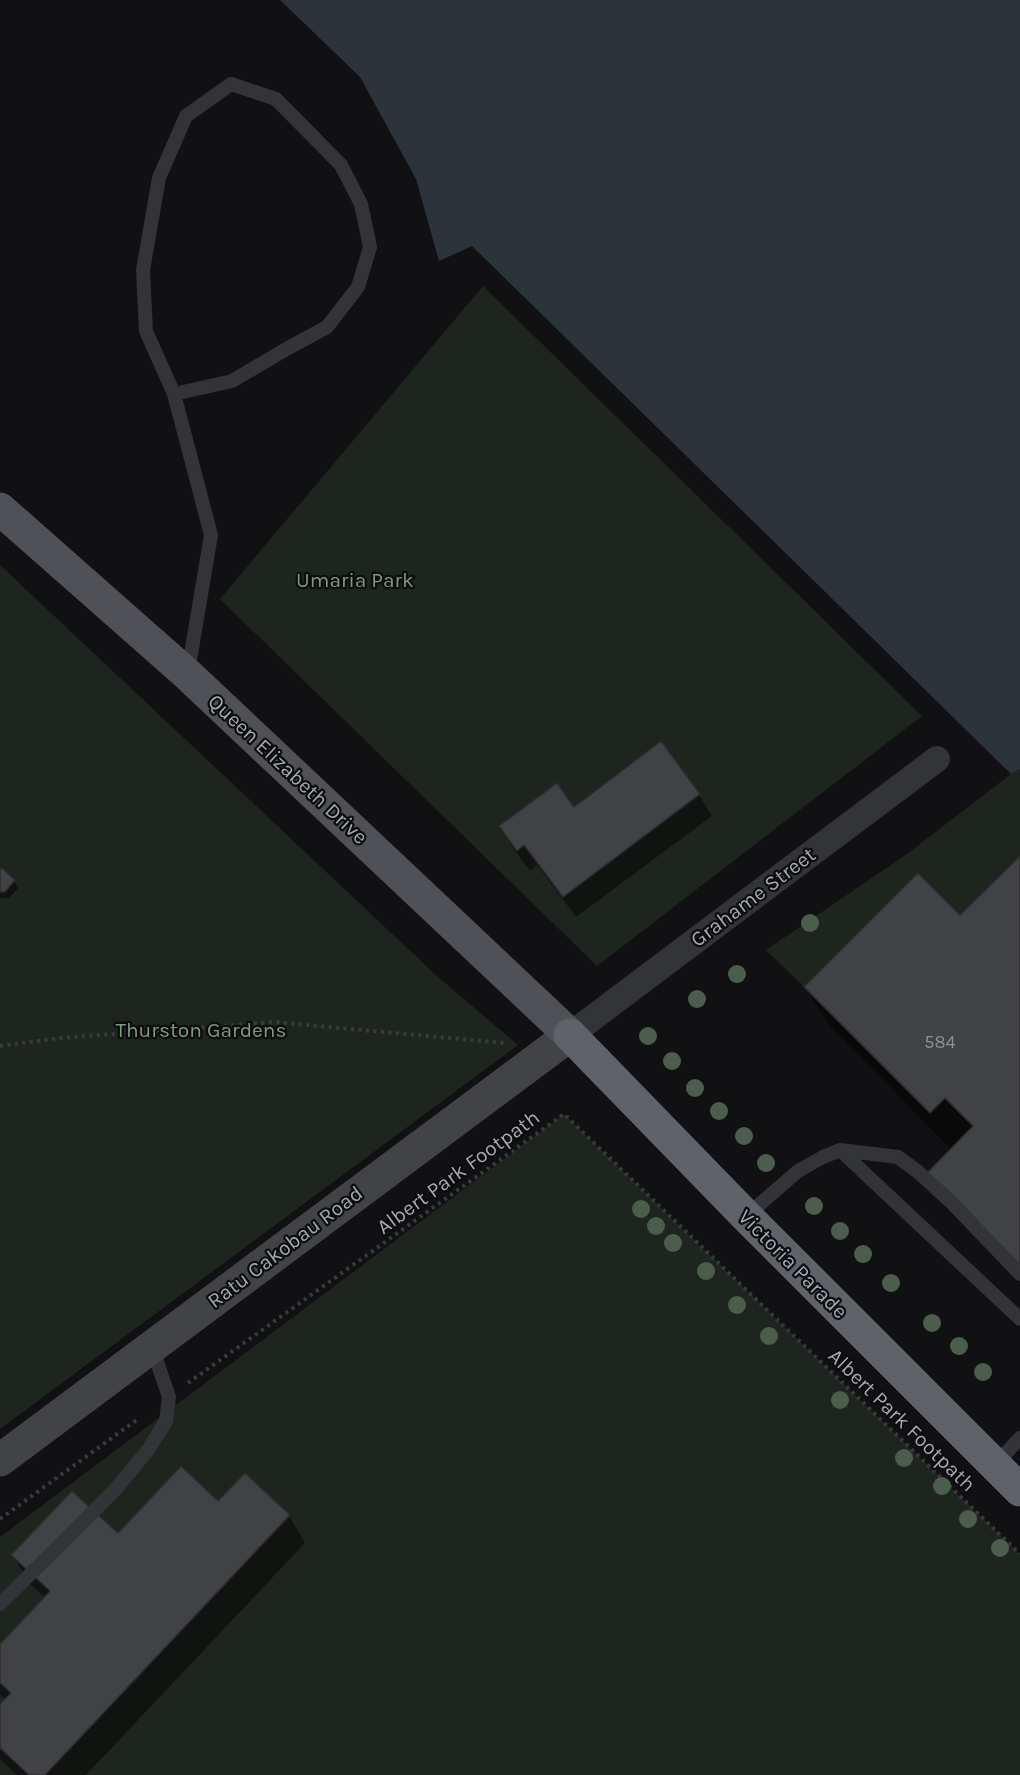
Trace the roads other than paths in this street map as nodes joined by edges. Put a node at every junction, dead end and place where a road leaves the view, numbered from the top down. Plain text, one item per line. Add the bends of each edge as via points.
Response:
1 (174, 394) junction
2 (0, 508) edge
3 (187, 674) junction
4 (937, 759) dead end
5 (570, 1035) junction
6 (840, 1150) junction
7 (746, 1216) junction
8 (1020, 1274) edge
9 (1020, 1319) edge
10 (152, 1347) junction
11 (1020, 1438) edge
12 (0, 1460) edge
13 (995, 1466) junction
14 (1020, 1490) edge
15 (0, 1604) edge

1 - 1 lane via 146,331 143,270 159,178 186,116 231,84 276,99 341,165 361,204 370,246 358,287 327,327 232,381
1 - 3 lane via 211,535
2 - 3 main road, Queen Elizabeth Drive
3 - 5 main road, Queen Elizabeth Drive
4 - 5 street, Grahame Street
5 - 7 highway, Victoria Parade
5 - 10 main road, Ratu Cakobau Road
6 - 7 lane via 798,1172
6 - 8 lane via 898,1157 950,1202
6 - 9 lane
7 - 13 highway, Victoria Parade
10 - 12 main road, Ratu Cakobau Road
10 - 15 lane via 169,1397 166,1421 114,1491
11 - 13 lane
13 - 14 highway, Victoria Parade

